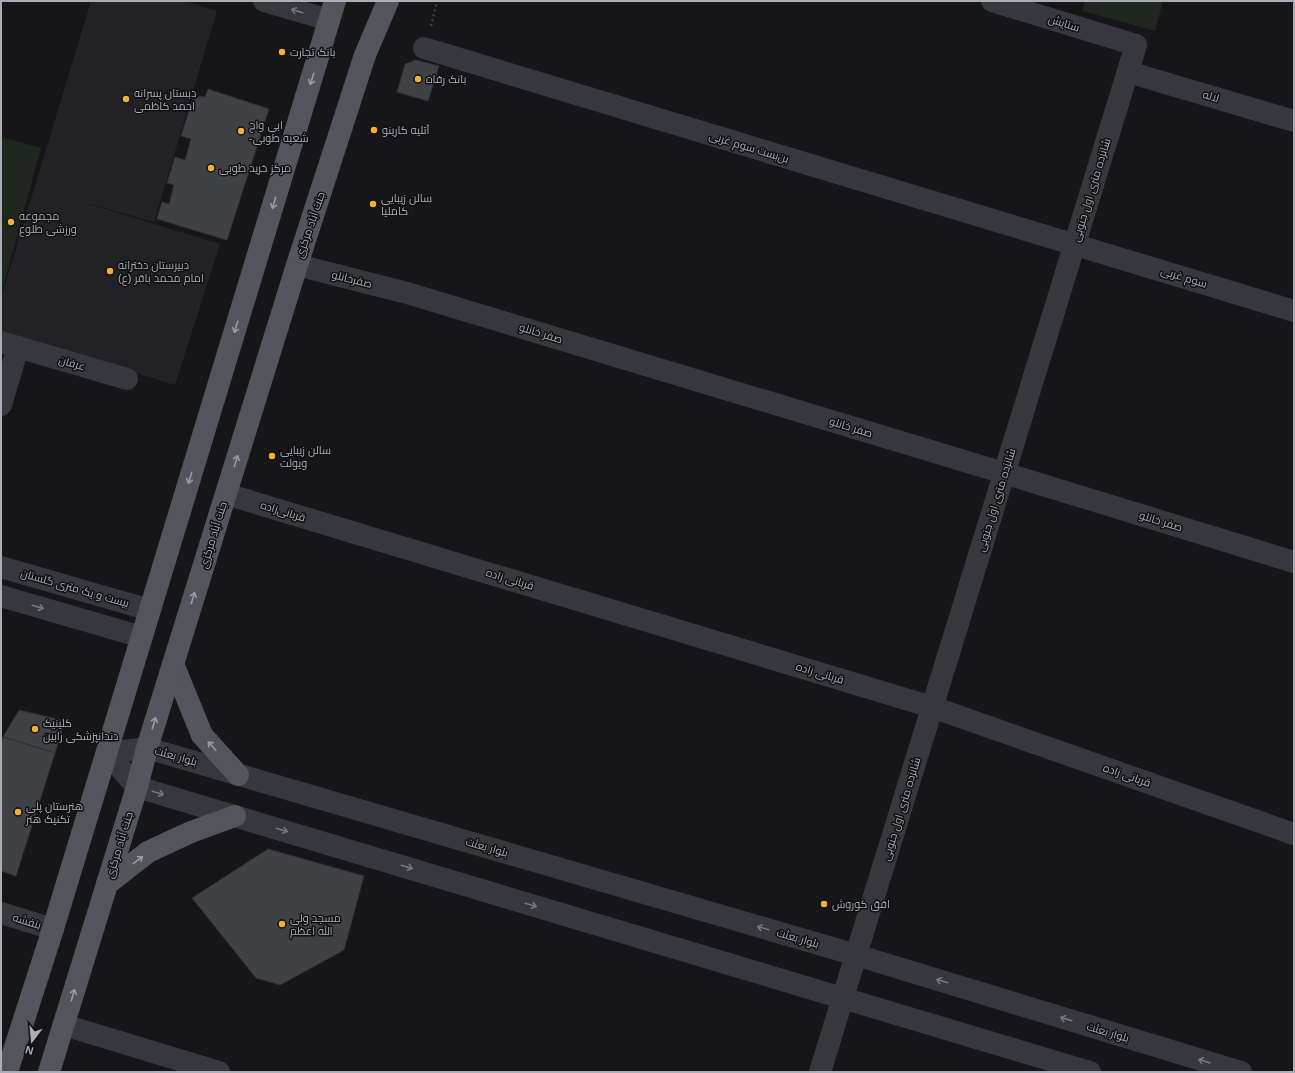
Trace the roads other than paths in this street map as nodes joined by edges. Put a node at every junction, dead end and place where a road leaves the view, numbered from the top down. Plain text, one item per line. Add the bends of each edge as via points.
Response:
1 (264, 1) edge
2 (388, 1) edge
3 (992, 1) edge
4 (332, 11) edge
5 (1136, 45) joint
6 (424, 48) dead end
7 (1128, 72) junction
8 (1294, 121) edge
9 (1075, 244) junction
10 (297, 265) junction
11 (407, 293) joint
12 (1294, 311) edge
13 (9, 345) edge
14 (127, 379) dead end
15 (1, 405) edge
16 (1004, 473) junction
17 (226, 494) junction
18 (341, 528) joint
19 (1294, 562) edge
20 (1, 567) edge
21 (1, 596) edge
22 (150, 610) junction
23 (142, 637) junction
24 (173, 664) junction
25 (932, 707) junction
26 (146, 748) junction
27 (107, 753) junction
28 (238, 774) junction
29 (137, 787) junction
30 (235, 816) junction
31 (1294, 834) edge
32 (107, 884) junction
33 (1, 912) edge
34 (53, 929) junction
35 (856, 955) junction
36 (843, 998) junction
37 (64, 1025) junction
38 (7, 1072) edge
39 (49, 1072) edge
40 (219, 1072) edge
41 (820, 1072) edge
42 (1090, 1072) edge
43 (1241, 1072) edge

4 -> 1 street
2 - 10 main road, جنت آباد مرکزی via 365,55
3 - 5 street, ستایش
4 -> 22 main road
5 - 7 street, شانزده متری اول جنوبی
6 - 9 street, بن‌بست سوم غربی
7 - 8 street, لاله
7 - 9 street, شانزده متری اول جنوبی
9 - 12 street, سوم غربی
9 - 16 street, شانزده متری اول جنوبی
10 - 11 street, صفرخانلو
17 -> 10 main road, جنت آباد مرکزی
11 - 16 street, صفر خانلو
13 - 14 street, عرفان
13 - 15 street, عرفان
16 - 19 street, صفر خانلو
16 - 25 street, شانزده متری اول جنوبی
17 - 18 street, قربانی‌زاده
24 -> 17 main road, جنت آباد مرکزی
18 - 25 street, قربانی زاده
20 - 22 street, بیست و یک متری گلستان
21 -> 23 street
22 - 23 main road
23 - 27 main road
26 -> 24 main road, جنت آباد مرکزی
28 -> 24 main road via 202,735
25 - 31 street, قربانی زاده
25 - 35 street, شانزده متری اول جنوبی
26 - 27 street, بلوار بعثت
26 - 28 street, بلوار بعثت
26 - 29 main road, جنت آباد مرکزی
27 - 29 street
27 - 34 main road
35 -> 28 street, بلوار بعثت
29 -> 30 street
29 - 32 main road, جنت آباد مرکزی
32 -> 30 main road via 148,852 191,832
30 -> 36 street
37 -> 32 main road, جنت آباد مرکزی
33 - 34 street, بنفشه
34 - 38 main road
35 - 36 street, شانزده متری اول جنوبی
43 -> 35 street, بلوار بعثت
36 - 41 street, شانزده متری اول جنوبی
36 - 42 street
37 - 39 main road, جنت آباد مرکزی
37 - 40 street

